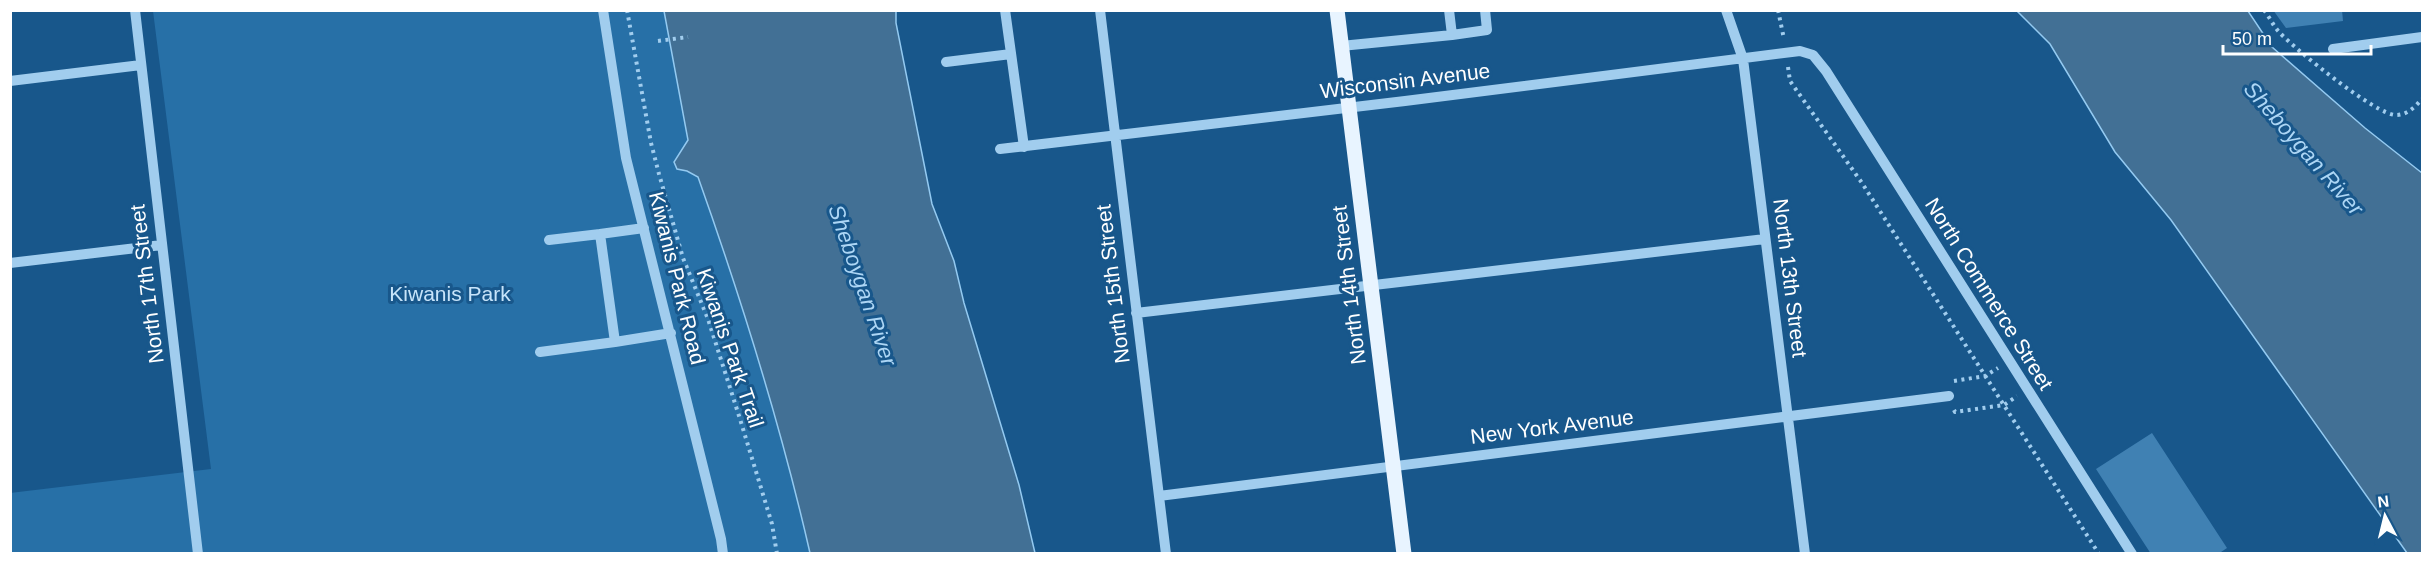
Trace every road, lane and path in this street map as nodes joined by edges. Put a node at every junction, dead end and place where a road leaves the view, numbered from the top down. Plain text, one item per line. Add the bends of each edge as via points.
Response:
1 (135, 10) edge
2 (603, 10) edge
3 (627, 10) edge
4 (1005, 10) edge
5 (1100, 10) edge
6 (1338, 10) edge
7 (1449, 10) edge
8 (1485, 10) edge
9 (1726, 10) edge
10 (1778, 10) edge
11 (2264, 10) edge
12 (1452, 35) junction
13 (688, 37) dead end
14 (2422, 37) edge
15 (658, 41) dead end
16 (1341, 46) junction
17 (2333, 49) dead end
18 (1786, 53) junction
19 (1011, 54) junction
20 (1813, 55) joint
21 (1743, 59) junction
22 (946, 62) dead end
23 (141, 65) junction
24 (10, 81) edge
25 (2422, 99) edge
26 (1349, 107) junction
27 (1115, 135) junction
28 (1024, 147) junction
29 (1000, 149) dead end
30 (644, 228) junction
31 (600, 234) junction
32 (1765, 239) junction
33 (549, 240) dead end
34 (162, 245) junction
35 (10, 262) edge
36 (1370, 286) junction
37 (1136, 313) junction
38 (671, 333) junction
39 (615, 342) junction
40 (540, 352) dead end
41 (2008, 362) junction
42 (1985, 376) junction
43 (2026, 389) junction
44 (1949, 396) junction
45 (2004, 405) junction
46 (1788, 417) junction
47 (1393, 467) junction
48 (1159, 496) junction
49 (198, 554) edge
50 (723, 554) edge
51 (777, 554) edge
52 (1166, 554) edge
53 (1404, 554) edge
54 (1805, 554) edge
55 (2099, 554) edge
56 (2132, 554) edge

1 - 23 street, North 17th Street
2 - 30 street, Kiwanis Park Road via 626,158
3 - 51 path, Kiwanis Park Trail via 659,174 683,258 740,419 772,524
4 - 19 street
5 - 27 street, North 15th Street
6 - 16 main road, North 14th Street
7 - 12 street
8 - 12 street via 1487,30
9 - 21 street, North 13th Street
10 - 18 path
11 - 25 path via 2280,32 2312,60 2385,113 2410,111
12 - 16 street
13 - 15 path
14 - 17 street
16 - 26 main road, North 14th Street
18 - 20 street, Wisconsin Avenue via 1800,51
18 - 21 street, Wisconsin Avenue
18 - 42 path via 1790,81 1862,183
19 - 22 street
19 - 28 street
20 - 41 street, North Commerce Street
21 - 26 street, Wisconsin Avenue
21 - 32 street, North 13th Street
23 - 24 street
23 - 34 street, North 17th Street
26 - 27 street, Wisconsin Avenue
26 - 36 main road, North 14th Street
27 - 28 street, Wisconsin Avenue
27 - 37 street, North 15th Street
28 - 29 street, Wisconsin Avenue
30 - 31 street
30 - 38 street, Kiwanis Park Road
31 - 33 street
31 - 39 street
32 - 36 street
32 - 46 street, North 13th Street
34 - 35 street
34 - 49 street, North 17th Street
36 - 37 street
36 - 47 main road, North 14th Street
37 - 48 street, North 15th Street
38 - 39 street
38 - 50 street, Kiwanis Park Road
39 - 40 street
41 - 42 path
41 - 43 street, North Commerce Street
42 - 44 path via 1945,383
42 - 45 path
43 - 45 path
43 - 56 street, North Commerce Street
44 - 45 path via 1955,411
44 - 46 street, New York Avenue
45 - 55 path
46 - 47 street, New York Avenue
46 - 54 street, North 13th Street
47 - 48 street, New York Avenue
47 - 53 main road, North 14th Street
48 - 52 street, North 15th Street

